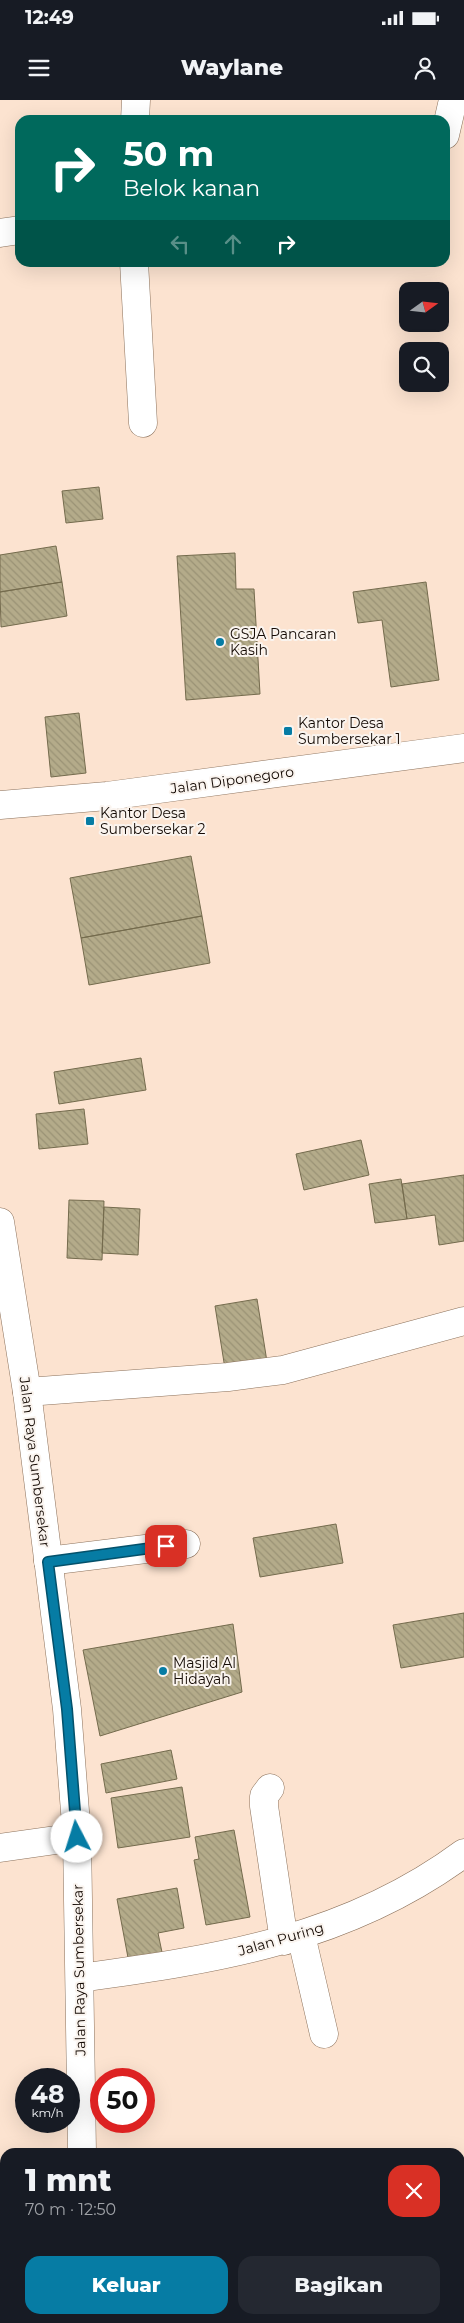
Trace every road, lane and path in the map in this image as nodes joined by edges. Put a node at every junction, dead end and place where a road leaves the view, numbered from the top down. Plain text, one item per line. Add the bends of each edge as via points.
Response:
1 (136, 100) edge
2 (453, 100) edge
3 (135, 115) edge
4 (450, 115) edge
5 (15, 231) edge
6 (0, 233) edge
7 (134, 267) edge
8 (143, 423) dead end
9 (464, 748) edge
10 (0, 805) edge
11 (0, 1222) edge
12 (464, 1321) edge
13 (27, 1392) junction
14 (186, 1544) dead end
15 (48, 1562) junction
16 (270, 1788) dead end
17 (77, 1837) junction
18 (0, 1848) edge
19 (464, 1853) edge
20 (292, 1938) junction
21 (80, 1978) junction
22 (324, 2034) dead end
23 (82, 2148) edge

1 - 3 street
2 - 4 street
5 - 6 street
7 - 8 street
9 - 10 street, Jalan Diponegoro via 107,796
11 - 13 street, Jalan Raya Sumbersekar
12 - 13 street via 283,1370 228,1378
13 - 15 street, Jalan Raya Sumbersekar
14 - 15 street
15 - 17 street, Jalan Raya Sumbersekar via 67,1709
16 - 20 street via 264,1796 264,1806
17 - 18 street
17 - 21 street, Jalan Raya Sumbersekar
19 - 20 street, Jalan Puring via 390,1900 352,1918
20 - 21 street, Jalan Puring via 194,1962
20 - 22 street
21 - 23 street, Jalan Raya Sumbersekar

